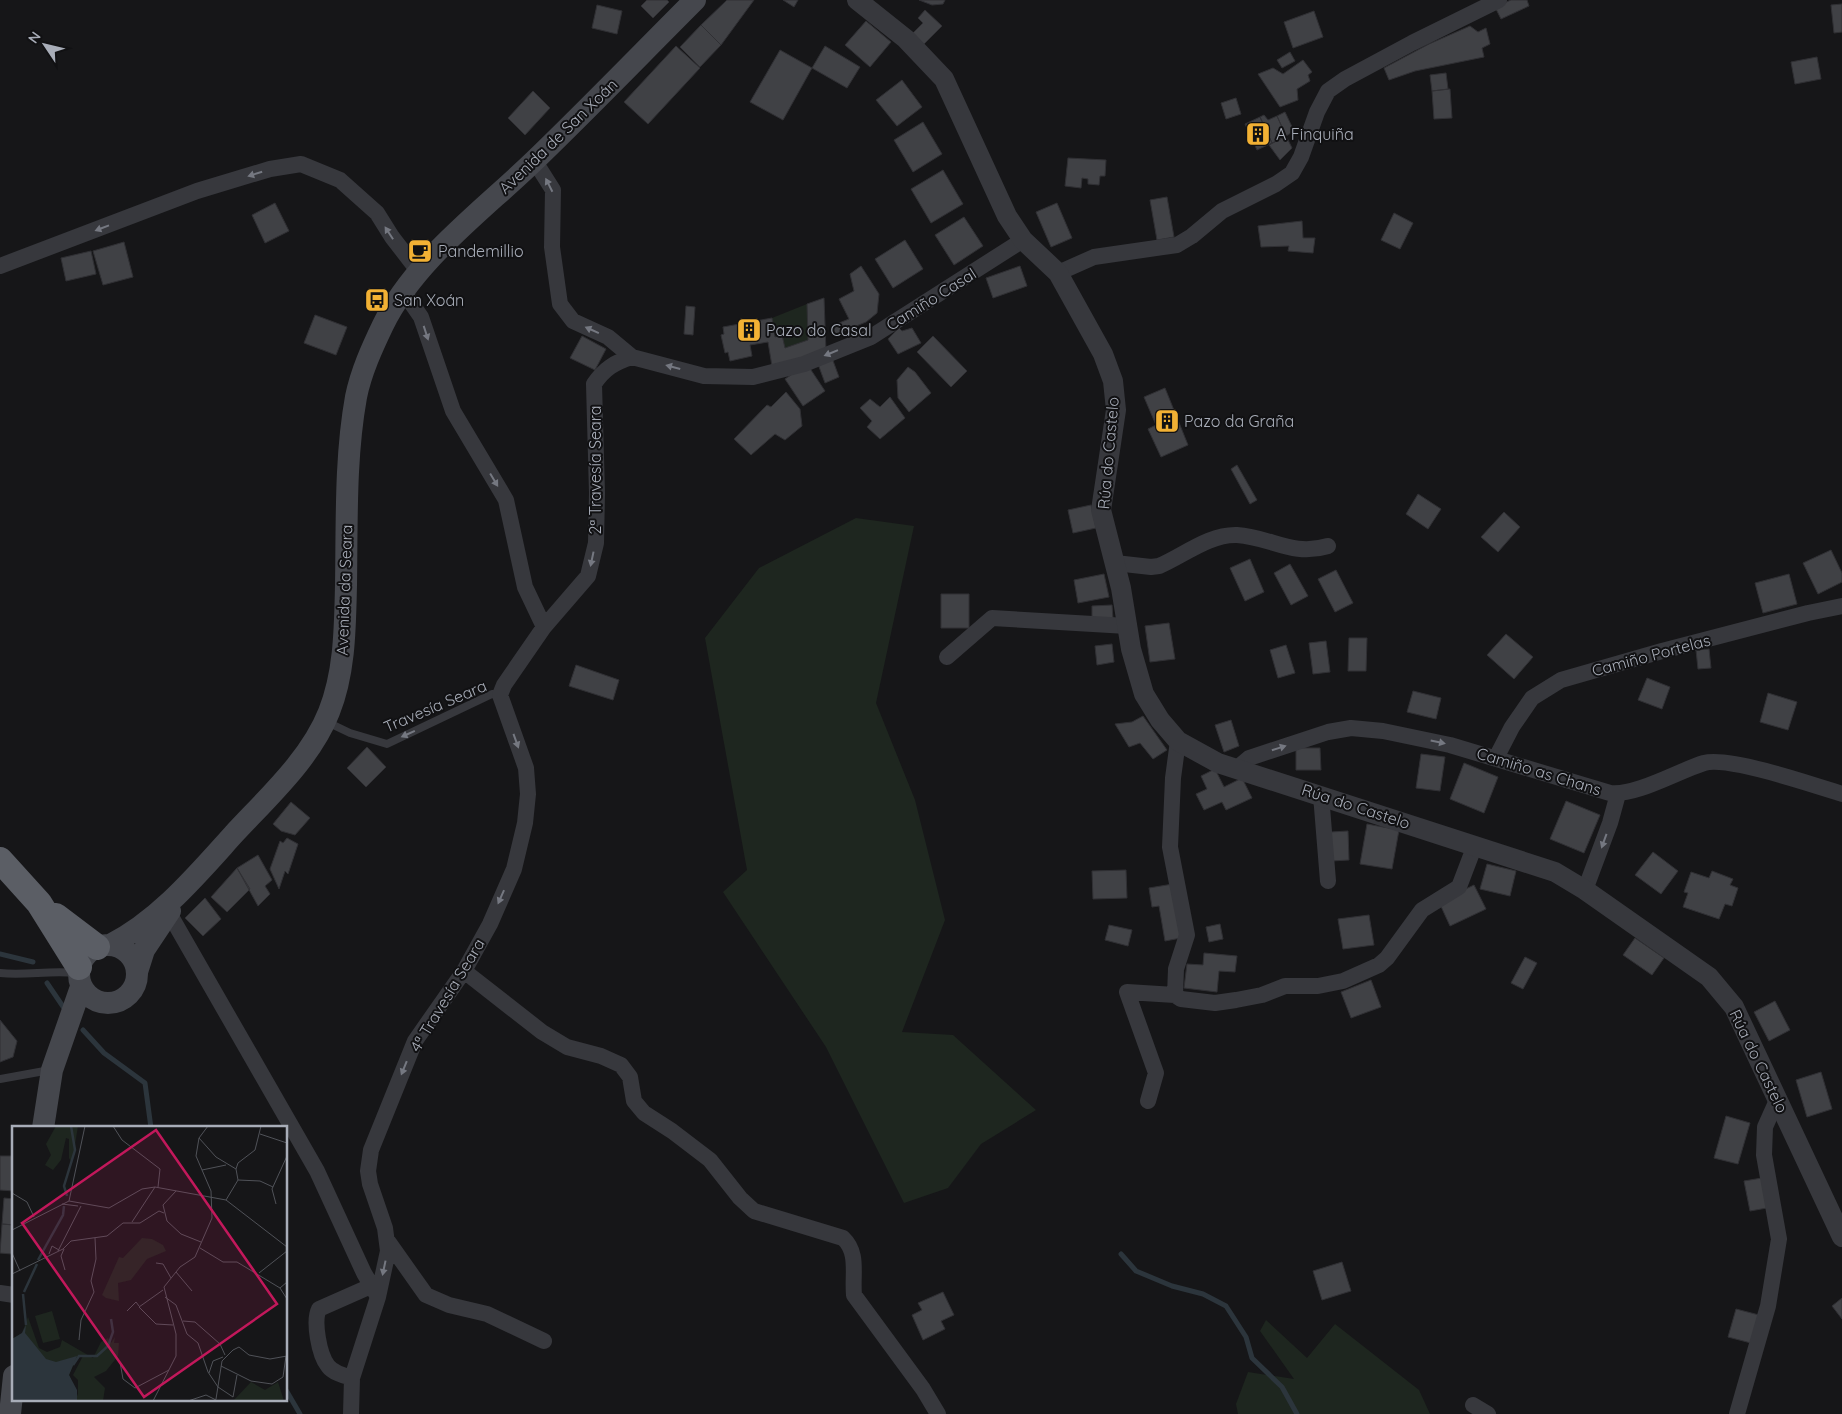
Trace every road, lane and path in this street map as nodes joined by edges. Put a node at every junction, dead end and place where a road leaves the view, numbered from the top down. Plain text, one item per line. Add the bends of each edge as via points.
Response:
1 (695, 0) edge
2 (857, 0) edge
3 (1499, 0) edge
4 (534, 160) junction
5 (1023, 240) junction
6 (0, 266) edge
7 (419, 272) junction
8 (1058, 273) junction
9 (403, 291) junction
10 (632, 356) junction
11 (1328, 546) dead end
12 (1115, 563) junction
13 (1842, 606) edge
14 (1127, 626) junction
15 (544, 627) junction
16 (947, 658) dead end
17 (500, 695) junction
18 (325, 721) junction
19 (1178, 741) junction
20 (1496, 758) junction
21 (1236, 769) junction
22 (1618, 794) junction
23 (1842, 794) edge
24 (1322, 795) junction
25 (1476, 845) junction
26 (0, 860) edge
27 (196, 876) junction
28 (1328, 881) dead end
29 (1586, 890) junction
30 (39, 903) junction
31 (170, 910) junction
32 (104, 946) junction
33 (464, 971) junction
34 (137, 972) junction
35 (0, 973) edge
36 (80, 976) junction
37 (1175, 996) junction
38 (99, 1002) junction
39 (60, 1043) junction
40 (52, 1070) junction
41 (0, 1079) edge
42 (1778, 1098) junction
43 (1148, 1101) dead end
44 (43, 1126) edge
45 (1842, 1237) edge
46 (387, 1240) junction
47 (374, 1291) junction
48 (544, 1341) dead end
49 (352, 1378) junction
50 (12, 1395) edge
51 (1473, 1404) dead end
52 (10, 1414) edge
53 (351, 1414) edge
54 (938, 1414) edge
55 (1488, 1414) edge
56 (1737, 1414) edge

1 - 4 main road, Avenida de San Xoán
2 - 5 street, Rúa do Castelo via 906,39 944,79 1000,202
3 - 8 street via 1412,42 1328,91 1311,125 1301,157 1292,173 1276,184 1222,211 1177,245 1094,257
4 - 7 main road, Avenida de San Xoán
10 -> 4 street via 608,337 572,321 560,304 552,247 553,190
5 - 8 street, Rúa do Castelo
5 -> 10 street, Camiño Casal via 871,337 804,364 753,377 704,376
7 -> 6 street via 377,213 340,180 301,164 270,169 197,191
7 - 9 main road, Avenida da Seara
8 - 12 street, Rúa do Castelo via 1103,354 1113,381 1116,410 1101,510
9 -> 15 street via 421,317 453,412 506,500 525,587
9 - 18 main road, Avenida da Seara via 380,332 356,396 347,499 342,668
10 -> 15 street, 2ª Travesía Seara via 602,372 594,384 596,543 588,576
11 - 12 street via 1296,550 1238,535 1225,536 1151,568
12 - 14 street, Rúa do Castelo
13 - 20 street, Camiño Portelas via 1671,648 1561,680 1532,698
14 - 16 street via 992,618
14 - 19 street, Rúa do Castelo via 1144,694
15 - 17 street, 2ª Travesía Seara
17 -> 18 lane, Travesía Seara via 492,694 387,744 350,733
17 -> 33 street, 4ª Travesía Seara via 526,768 528,794 514,868 490,924
18 - 27 main road, Avenida da Seara via 306,753
19 - 21 street, Rúa do Castelo
19 - 37 street via 1170,847 1187,935 1176,969
21 -> 20 street, Camiño as Chans via 1249,758 1328,732 1351,728 1393,733
20 - 22 street, Camiño as Chans
21 - 24 street, Rúa do Castelo
22 - 23 street, Camiño as Chans via 1706,762 1762,770
22 -> 29 street
24 - 25 street, Rúa do Castelo
24 - 28 street
25 - 29 street, Rúa do Castelo via 1555,872
25 - 37 street via 1459,887 1422,910 1379,965 1343,981 1318,986 1285,986 1236,1000 1215,1003
26 - 30 highway
27 - 31 main road, Avenida da Seara
27 - 32 main road, Avenida da Seara via 140,928
29 - 42 street, Rúa do Castelo via 1709,977 1734,1007
30 - 32 highway
30 - 36 highway
31 - 34 main road, Avenida da Seara via 144,950
31 - 47 street via 317,1171
32 - 34 main road via 125,950
32 - 36 main road via 86,954
33 -> 46 street, 4ª Travesía Seara via 415,1041 371,1150 370,1184
33 - 54 street via 542,1032 567,1047 621,1065 630,1077 634,1101 644,1113 710,1160 740,1198 754,1210 843,1238 851,1245 854,1295
34 - 38 main road via 135,986 126,997 113,1003
35 - 36 lane via 20,975 63,971
36 - 38 main road via 86,994
36 - 39 main road
37 - 43 street via 1127,992 1156,1073
38 - 39 main road
39 - 40 main road
40 - 41 lane
40 - 44 main road
42 - 45 street, Rúa do Castelo
42 - 56 street via 1765,1127 1764,1155 1779,1239 1768,1306
46 -> 47 street, 4ª Travesía Seara via 388,1251
46 - 48 street via 426,1295 449,1305 487,1314
47 - 49 street, 4ª Travesía Seara
47 - 49 street via 319,1309 315,1318 327,1366
49 - 53 street, 4ª Travesía Seara
50 - 52 main road
51 - 55 street

